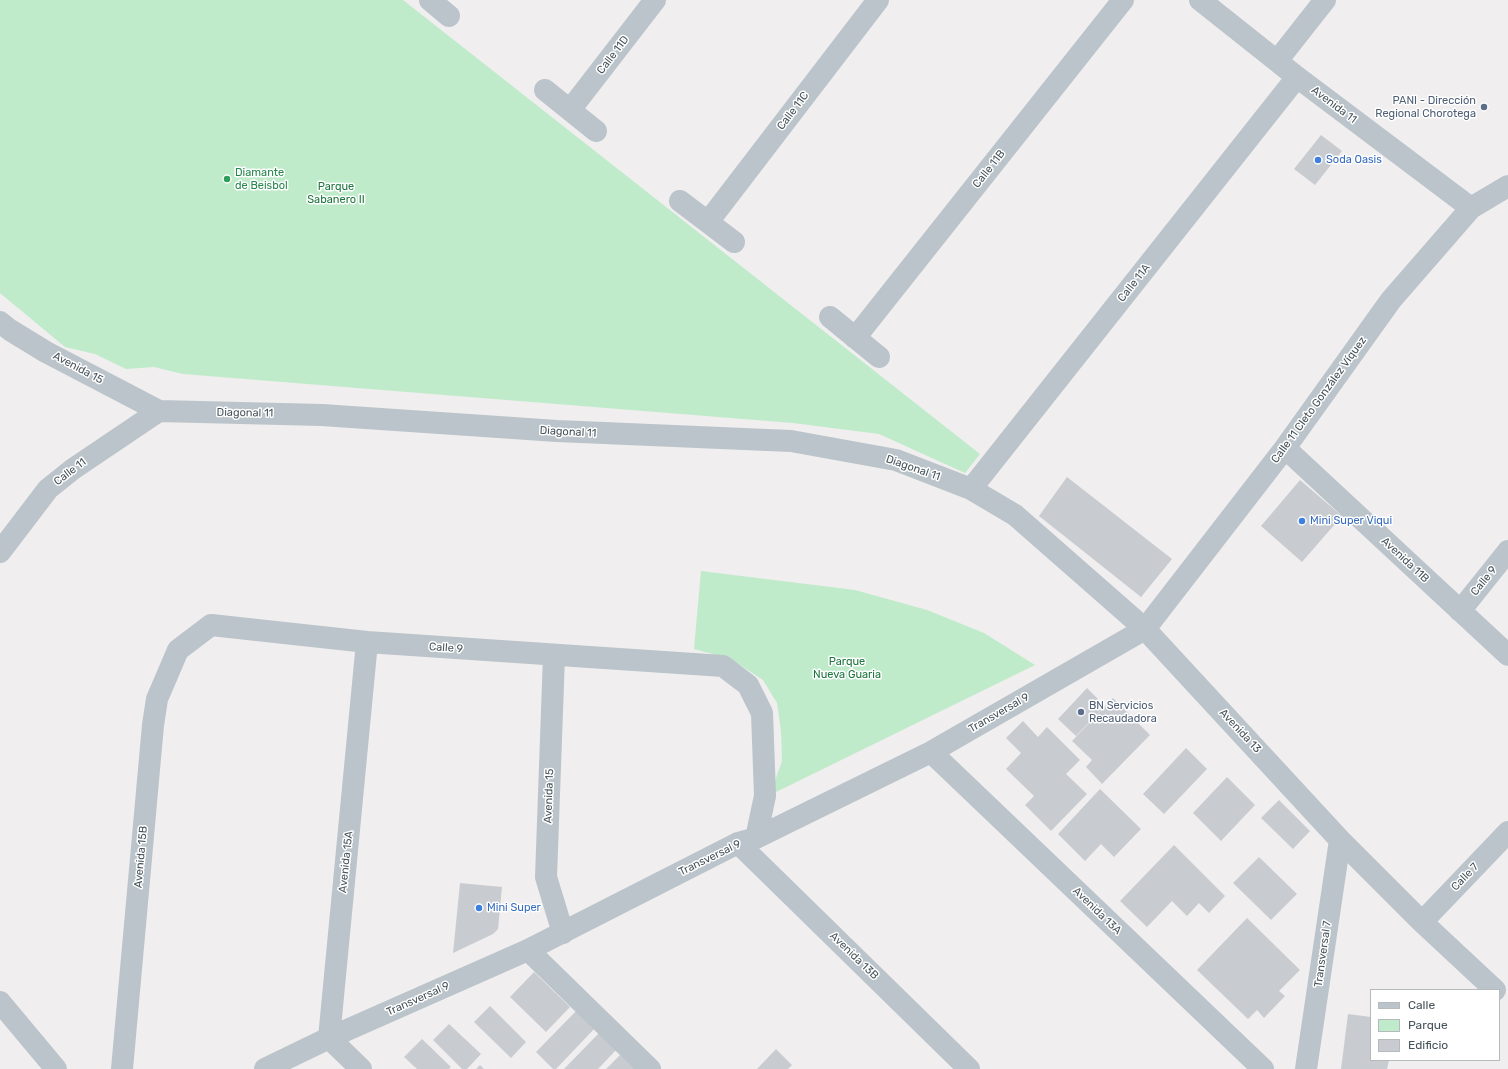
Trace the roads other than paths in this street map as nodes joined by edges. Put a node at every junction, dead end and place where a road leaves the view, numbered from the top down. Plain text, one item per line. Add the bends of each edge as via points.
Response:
1 (430, 0) edge
2 (655, 0) edge
3 (878, 0) edge
4 (1123, 0) edge
5 (1200, 0) edge
6 (1325, 0) edge
7 (449, 16) dead end
8 (1277, 61) junction
9 (1297, 77) junction
10 (545, 90) dead end
11 (570, 110) junction
12 (596, 131) dead end
13 (1508, 186) edge
14 (680, 201) dead end
15 (1471, 208) junction
16 (708, 222) junction
17 (734, 242) dead end
18 (830, 318) dead end
19 (0, 322) edge
20 (855, 338) junction
21 (879, 357) dead end
22 (159, 411) junction
23 (1284, 448) junction
24 (971, 489) junction
25 (1508, 551) edge
26 (0, 552) edge
27 (1460, 611) junction
28 (1145, 629) junction
29 (367, 642) junction
30 (178, 650) joint
31 (1508, 655) edge
32 (554, 656) junction
33 (931, 752) junction
34 (1508, 832) edge
35 (1340, 840) junction
36 (747, 841) junction
37 (1422, 922) junction
38 (563, 933) junction
39 (528, 950) junction
40 (1494, 989) edge
41 (1500, 995) edge
42 (0, 1002) edge
43 (1508, 1002) edge
44 (329, 1038) junction
45 (56, 1069) edge
46 (122, 1069) edge
47 (265, 1069) edge
48 (361, 1069) edge
49 (650, 1069) edge
50 (969, 1069) edge
51 (1263, 1069) edge
52 (1306, 1069) edge

1 - 7 street
2 - 11 street, Calle 11D
3 - 16 street, Calle 11C
4 - 20 street, Calle 11B
5 - 8 street, Avenida 11
6 - 8 street
8 - 9 street, Avenida 11
9 - 15 street, Avenida 11
9 - 24 street, Calle 11A
10 - 11 street
11 - 12 street
13 - 15 street, Calle 11 Cleto González Víquez
14 - 16 street
15 - 23 street, Calle 11 Cleto González Víquez via 1391,300
16 - 17 street
18 - 20 street
19 - 22 street, Avenida 15 via 46,352
20 - 21 street
22 - 24 street, Diagonal 11 via 322,415 557,431 790,441 896,460
22 - 26 street, Calle 11 via 48,489
23 - 27 street, Avenida 11B
23 - 28 street, Calle 11 Cleto González Víquez
24 - 28 street, Avenida 13 via 1015,515
25 - 27 street, Calle 9
27 - 31 street, Avenida 11B
28 - 33 street, Transversal 9
28 - 35 street, Avenida 13
29 - 30 street, Calle 9 via 211,624
29 - 32 street, Calle 9
29 - 44 street, Avenida 15A
30 - 46 street, Avenida 15B via 157,699 153,725
32 - 36 street, Calle 9 via 723,666 748,685 762,713 765,796
32 - 38 street, Avenida 15 via 546,877
33 - 36 street, Transversal 9
33 - 51 street, Avenida 13A
34 - 37 street, Calle 7
35 - 37 street, Avenida 13
35 - 52 street, Transversal 7
36 - 38 street, Transversal 9
36 - 50 street, Avenida 13B
37 - 40 street, Avenida 13
38 - 39 street, Transversal 9
39 - 44 street, Transversal 9
39 - 49 street
41 - 43 street
42 - 45 street
44 - 47 street, Transversal 9
44 - 48 street

